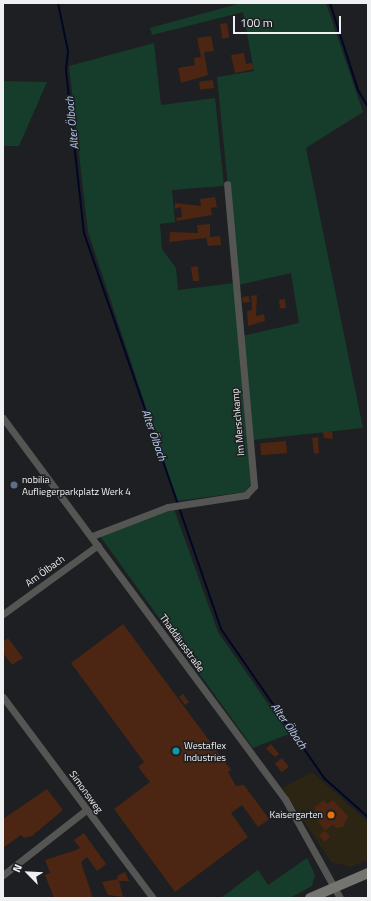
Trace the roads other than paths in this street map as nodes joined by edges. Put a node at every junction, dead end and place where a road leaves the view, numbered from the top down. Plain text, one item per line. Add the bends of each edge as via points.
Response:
1 (227, 184) dead end
2 (3, 418) edge
3 (92, 536) junction
4 (98, 545) junction
5 (3, 614) edge
6 (3, 697) edge
7 (86, 810) junction
8 (368, 873) edge
9 (3, 874) edge
10 (334, 887) junction
11 (153, 898) edge
12 (310, 898) edge
13 (340, 898) edge

1 - 3 street, Im Merschkamp via 254,486 246,495 168,507
2 - 3 street, Thaddäusstraße
3 - 4 street, Thaddäusstraße
4 - 5 street, Am Ölbach
4 - 10 street, Thaddäusstraße via 285,799
6 - 7 street, Simonsweg
7 - 9 street
7 - 11 street, Simonsweg
8 - 10 main road
10 - 12 main road
10 - 13 street, Thaddäusstraße

